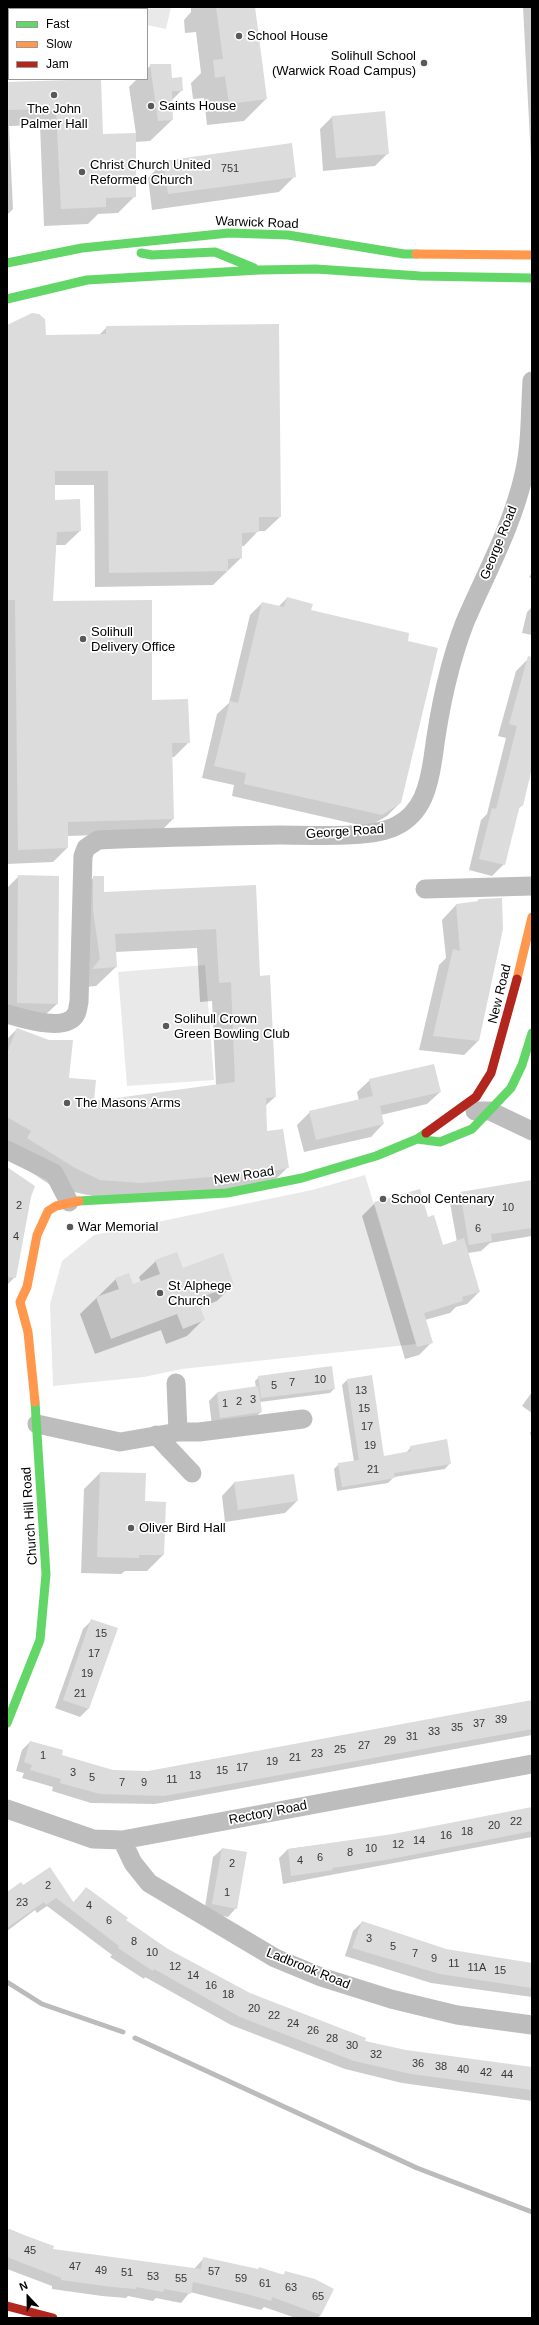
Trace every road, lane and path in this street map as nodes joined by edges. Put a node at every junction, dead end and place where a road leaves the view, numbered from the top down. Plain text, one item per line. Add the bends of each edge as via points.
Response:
1 (107, 246) junction
2 (532, 255) edge
3 (7, 263) edge
4 (259, 270) junction
5 (532, 278) edge
6 (36, 283) dead end
7 (51, 287) junction
8 (7, 298) edge
9 (532, 382) edge
10 (531, 404) edge
11 (530, 434) edge
12 (532, 886) edge
13 (425, 889) dead end
14 (532, 917) edge
15 (531, 929) edge
16 (7, 1014) edge
17 (532, 1033) edge
18 (490, 1111) junction
19 (453, 1113) junction
20 (532, 1131) edge
21 (417, 1139) junction
22 (7, 1150) edge
23 (69, 1202) junction
24 (14, 1302) edge
25 (176, 1383) dead end
26 (303, 1419) dead end
27 (37, 1424) junction
28 (178, 1432) junction
29 (156, 1435) junction
30 (192, 1473) dead end
31 (7, 1723) edge
32 (532, 1764) edge
33 (7, 1809) edge
34 (122, 1840) junction
35 (532, 2026) edge
36 (7, 2306) edge
37 (53, 2318) edge

1 - 2 street, Warwick Road via 229,233 288,235 404,254
1 - 3 street, Warwick Road via 83,253
1 - 4 street via 152,255 215,252
4 - 5 street via 316,269 420,276
4 - 7 street via 86,276
6 - 7 street
7 - 8 street
9 - 10 street, George Road
10 - 11 street, George Road
11 - 16 street, George Road via 525,472 505,536 465,622 451,662 424,800 413,814 387,831 98,840 86,848 83,856 79,1002 76,1014 72,1019 61,1023 37,1022
12 - 13 street
14 - 15 street, New Road
15 - 19 street, New Road via 491,1073 476,1097
17 - 18 street, New Road via 522,1065 511,1088
18 - 19 street
18 - 20 street
18 - 21 street, New Road via 472,1129 440,1142
19 - 21 street, New Road
21 - 23 street, New Road via 376,1156 302,1178 227,1194
22 - 23 street via 54,1173
23 - 24 street via 48,1212 37,1235 27,1287
24 - 27 street, Church Hill Road via 28,1332
25 - 28 street
26 - 28 street via 198,1432
27 - 29 street via 120,1442
27 - 31 street, Church Hill Road via 46,1574 40,1640
28 - 29 street
29 - 30 street
32 - 34 street, Rectory Road
33 - 34 street, Rectory Road via 93,1838
34 - 35 street, Ladbrook Road via 133,1863 149,1883 275,1958 322,1977 391,1999 457,2015
36 - 37 street

